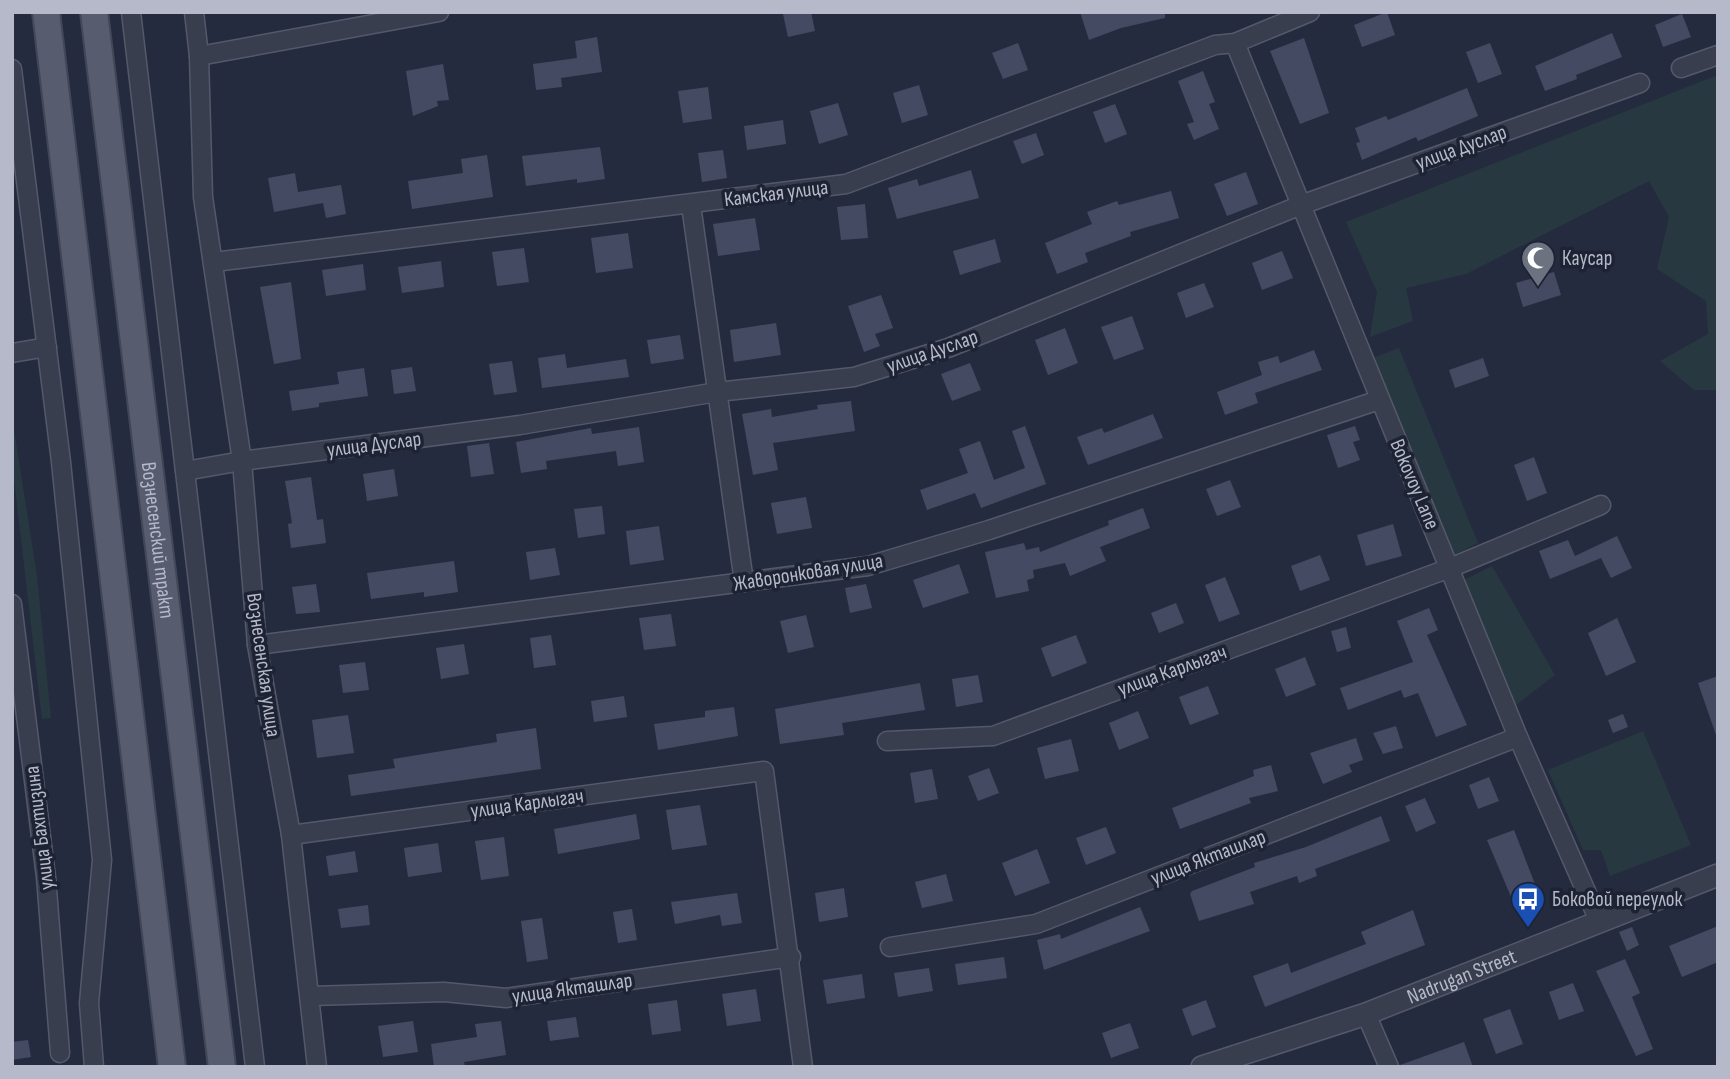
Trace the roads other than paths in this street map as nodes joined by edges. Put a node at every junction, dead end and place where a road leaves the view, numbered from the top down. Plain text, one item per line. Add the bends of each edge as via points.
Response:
1 (46, 12) edge
2 (94, 12) edge
3 (131, 12) edge
4 (194, 12) edge
5 (439, 12) edge
6 (1310, 12) edge
7 (1235, 43) junction
8 (1718, 55) edge
9 (199, 56) junction
10 (1681, 68) dead end
11 (12, 69) edge
12 (1640, 83) dead end
13 (691, 205) junction
14 (1301, 205) junction
15 (214, 262) junction
16 (47, 347) junction
17 (12, 353) edge
18 (717, 392) junction
19 (1378, 400) junction
20 (242, 461) junction
21 (186, 471) junction
22 (1601, 505) dead end
23 (1450, 568) junction
24 (744, 582) junction
25 (12, 604) edge
26 (257, 645) junction
27 (1518, 737) junction
28 (887, 741) dead end
29 (291, 835) junction
30 (1718, 875) edge
31 (1600, 923) junction
32 (890, 947) dead end
33 (791, 957) junction
34 (311, 996) junction
35 (1366, 1014) junction
36 (60, 1053) dead end
37 (94, 1067) edge
38 (172, 1067) edge
39 (222, 1067) edge
40 (255, 1067) edge
41 (317, 1067) edge
42 (803, 1067) edge
43 (1202, 1067) edge
44 (1390, 1067) edge

1 - 38 main road
2 - 39 main road, Вознесенский тракт
3 - 21 street
4 - 9 street, Вознесенская улица
5 - 9 street
6 - 7 street, Камская улица
7 - 13 street, Камская улица via 1215,45 846,184
7 - 14 street, Bokovoy Lane
8 - 10 street
9 - 15 street, Вознесенская улица via 203,197
11 - 16 street
12 - 14 street, улица Дуслар
13 - 15 street, Камская улица
13 - 18 street
14 - 18 street, улица Дуслар via 948,348 854,377
14 - 19 street, Bokovoy Lane
15 - 20 street, Вознесенская улица
16 - 17 street
16 - 37 street via 102,860 89,1003
18 - 20 street, улица Дуслар via 520,425
18 - 24 street
19 - 23 street, Bokovoy Lane
19 - 24 street, Жаворонковая улица via 868,566
20 - 21 street, улица Дуслар
20 - 26 street, Вознесенская улица
21 - 40 street
22 - 23 street, улица Карлыгач
23 - 27 street, Bokovoy Lane
23 - 28 street, улица Карлыгач via 993,736
24 - 26 street, Жаворонковая улица
25 - 36 street, улица Бахтизина via 46,877
26 - 29 street, Вознесенская улица
27 - 31 street, Bokovoy Lane
27 - 32 street, улица Якташлар via 1035,924
29 - 33 street, улица Карлыгач via 764,771
29 - 34 street, Вознесенская улица
30 - 31 street, Nadrugan Street
31 - 35 street, Nadrugan Street
33 - 34 street, улица Якташлар via 506,998 444,992
33 - 42 street
34 - 41 street, Вознесенская улица
35 - 43 street, Nadrugan Street
35 - 44 street

